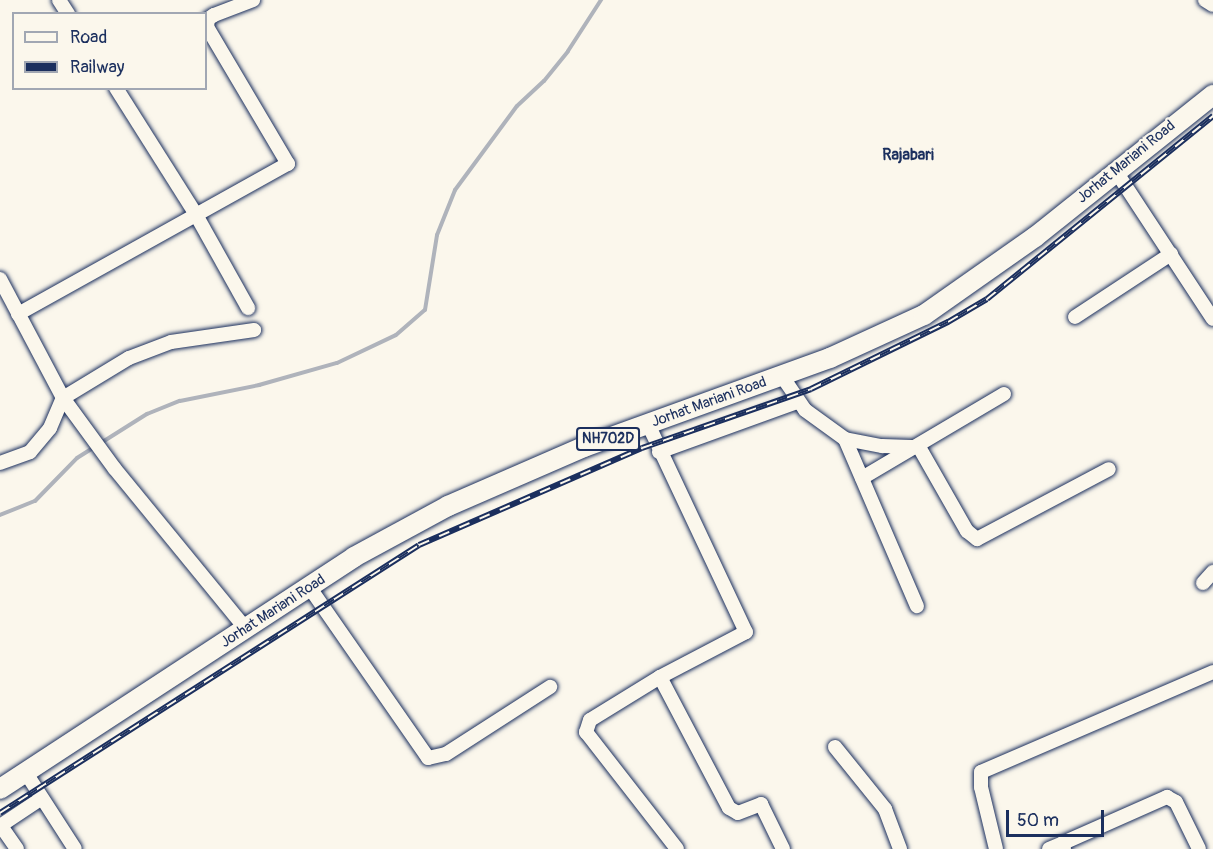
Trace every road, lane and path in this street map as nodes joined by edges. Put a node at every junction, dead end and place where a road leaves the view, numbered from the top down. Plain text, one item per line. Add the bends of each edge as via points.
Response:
1 (253, 0) edge
2 (1205, 0) edge
3 (1213, 5) edge
4 (117, 90) edge
5 (1213, 95) edge
6 (1115, 170) junction
7 (195, 213) junction
8 (1171, 254) junction
9 (0, 279) edge
10 (248, 308) dead end
11 (18, 314) junction
12 (1075, 317) dead end
13 (1213, 320) edge
14 (254, 330) dead end
15 (782, 376) junction
16 (1004, 394) dead end
17 (63, 398) junction
18 (797, 402) junction
19 (648, 424) junction
20 (845, 439) junction
21 (919, 447) junction
22 (659, 452) junction
23 (0, 463) edge
24 (1109, 469) dead end
25 (862, 478) junction
26 (1213, 572) edge
27 (1203, 583) dead end
28 (310, 588) junction
29 (917, 606) dead end
30 (245, 628) junction
31 (1213, 672) edge
32 (660, 677) junction
33 (550, 687) dead end
34 (835, 747) dead end
35 (26, 773) junction
36 (0, 789) edge
37 (42, 798) junction
38 (0, 826) edge
39 (1064, 846) edge
40 (16, 849) edge
41 (75, 849) edge
42 (677, 849) edge
43 (783, 849) edge
44 (900, 849) edge
45 (996, 849) edge
46 (1049, 849) edge
47 (1199, 849) edge

1 - 7 street via 214,15 208,19 207,27 288,164
2 - 3 street
4 - 7 street
5 - 6 highway, Jorhat Mariani Road / NH702D
6 - 8 street
6 - 15 highway, Jorhat Mariani Road / NH702D via 1035,237 924,315
7 - 10 street
7 - 11 street
8 - 12 street
8 - 13 street
9 - 11 street
11 - 17 street
14 - 17 street via 156,346 121,362
15 - 18 street
15 - 19 highway, Jorhat Mariani Road / NH702D
16 - 21 street
17 - 23 street via 40,443 30,452
17 - 30 street via 115,469
18 - 20 street
18 - 22 street
19 - 22 street
19 - 28 highway, Jorhat Mariani Road / NH702D via 448,506 354,557
20 - 21 street
20 - 25 street
21 - 24 street via 967,531 977,539
21 - 25 street
22 - 32 street via 746,632
25 - 29 street
26 - 27 street
28 - 30 highway, Jorhat Mariani Road / NH702D
28 - 33 street via 428,758 446,754
30 - 35 highway, Jorhat Mariani Road / NH702D
31 - 45 street via 981,772
32 - 42 street via 590,720 586,732
32 - 43 street via 729,808 738,813 761,804
34 - 44 street via 880,802
35 - 36 highway, Jorhat Mariani Road / NH702D
35 - 37 street
37 - 38 street
37 - 41 street
38 - 40 street
39 - 46 street
39 - 47 street via 1167,797 1176,802

